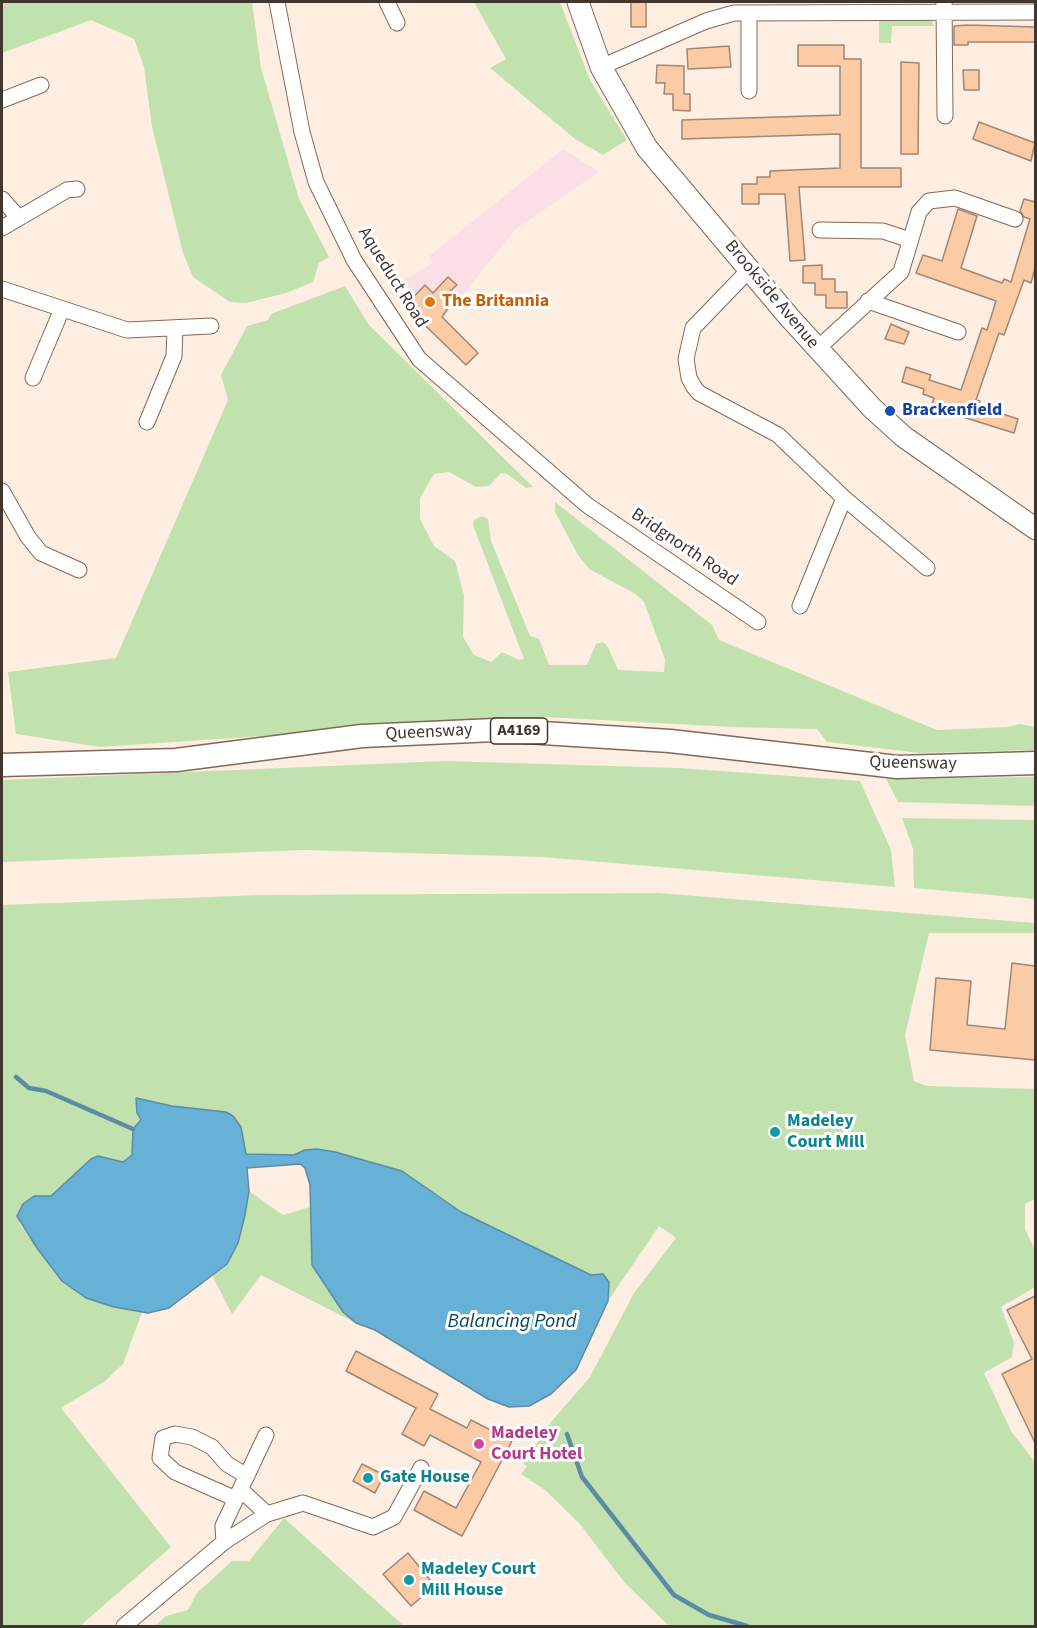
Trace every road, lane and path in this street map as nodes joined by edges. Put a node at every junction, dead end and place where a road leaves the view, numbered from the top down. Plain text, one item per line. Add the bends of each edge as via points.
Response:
1 (277, 2) edge
2 (387, 2) edge
3 (578, 2) edge
4 (945, 7) edge
5 (1035, 12) edge
6 (749, 13) junction
7 (397, 23) dead end
8 (601, 67) junction
9 (41, 84) dead end
10 (749, 91) dead end
11 (2, 100) edge
12 (945, 116) dead end
13 (77, 189) dead end
14 (2, 199) edge
15 (18, 216) junction
16 (1015, 219) dead end
17 (2, 228) edge
18 (820, 230) dead end
19 (910, 240) junction
20 (750, 269) junction
21 (2, 289) edge
22 (868, 301) junction
23 (62, 309) junction
24 (211, 326) dead end
25 (176, 328) junction
26 (958, 332) dead end
27 (817, 350) junction
28 (33, 378) dead end
29 (147, 422) dead end
30 (2, 491) edge
31 (844, 498) junction
32 (587, 505) joint
33 (1035, 529) edge
34 (927, 568) dead end
35 (79, 570) dead end
36 (800, 606) dead end
37 (758, 622) dead end
38 (1035, 763) edge
39 (2, 765) edge
40 (266, 1435) dead end
41 (421, 1468) dead end
42 (241, 1488) junction
43 (267, 1514) junction
44 (224, 1542) junction
45 (124, 1626) edge

1 - 32 street, Aqueduct Road via 302,132 316,182 354,260 419,359
2 - 7 street
3 - 8 street, Brookside Avenue
4 - 5 street
4 - 6 street
4 - 12 street
6 - 8 street via 706,21
6 - 10 street
8 - 20 street, Brookside Avenue via 646,148
9 - 11 street
13 - 15 street via 67,190
14 - 15 street
15 - 17 street
16 - 19 street via 954,198 929,201 919,212
18 - 19 street via 883,231
19 - 22 street via 901,272
20 - 27 street, Brookside Avenue
20 - 31 street via 693,328 686,349 689,378 699,393 778,435
21 - 23 street
22 - 26 street
22 - 27 street
23 - 25 street via 127,330
23 - 28 street
24 - 25 street
25 - 29 street via 174,356
27 - 33 street, Brookside Avenue via 904,437
30 - 35 street via 41,553
31 - 34 street
31 - 36 street
32 - 37 street, Bridgnorth Road
38 - 39 main road, Queensway / A4169 via 897,767 670,741 495,730 362,736 176,760
40 - 42 street
41 - 43 street via 394,1517 373,1527 303,1503
42 - 42 street via 175,1472 160,1458 163,1438 175,1434 192,1437 212,1447
42 - 43 street
42 - 44 street via 223,1526
43 - 44 street
44 - 45 street

